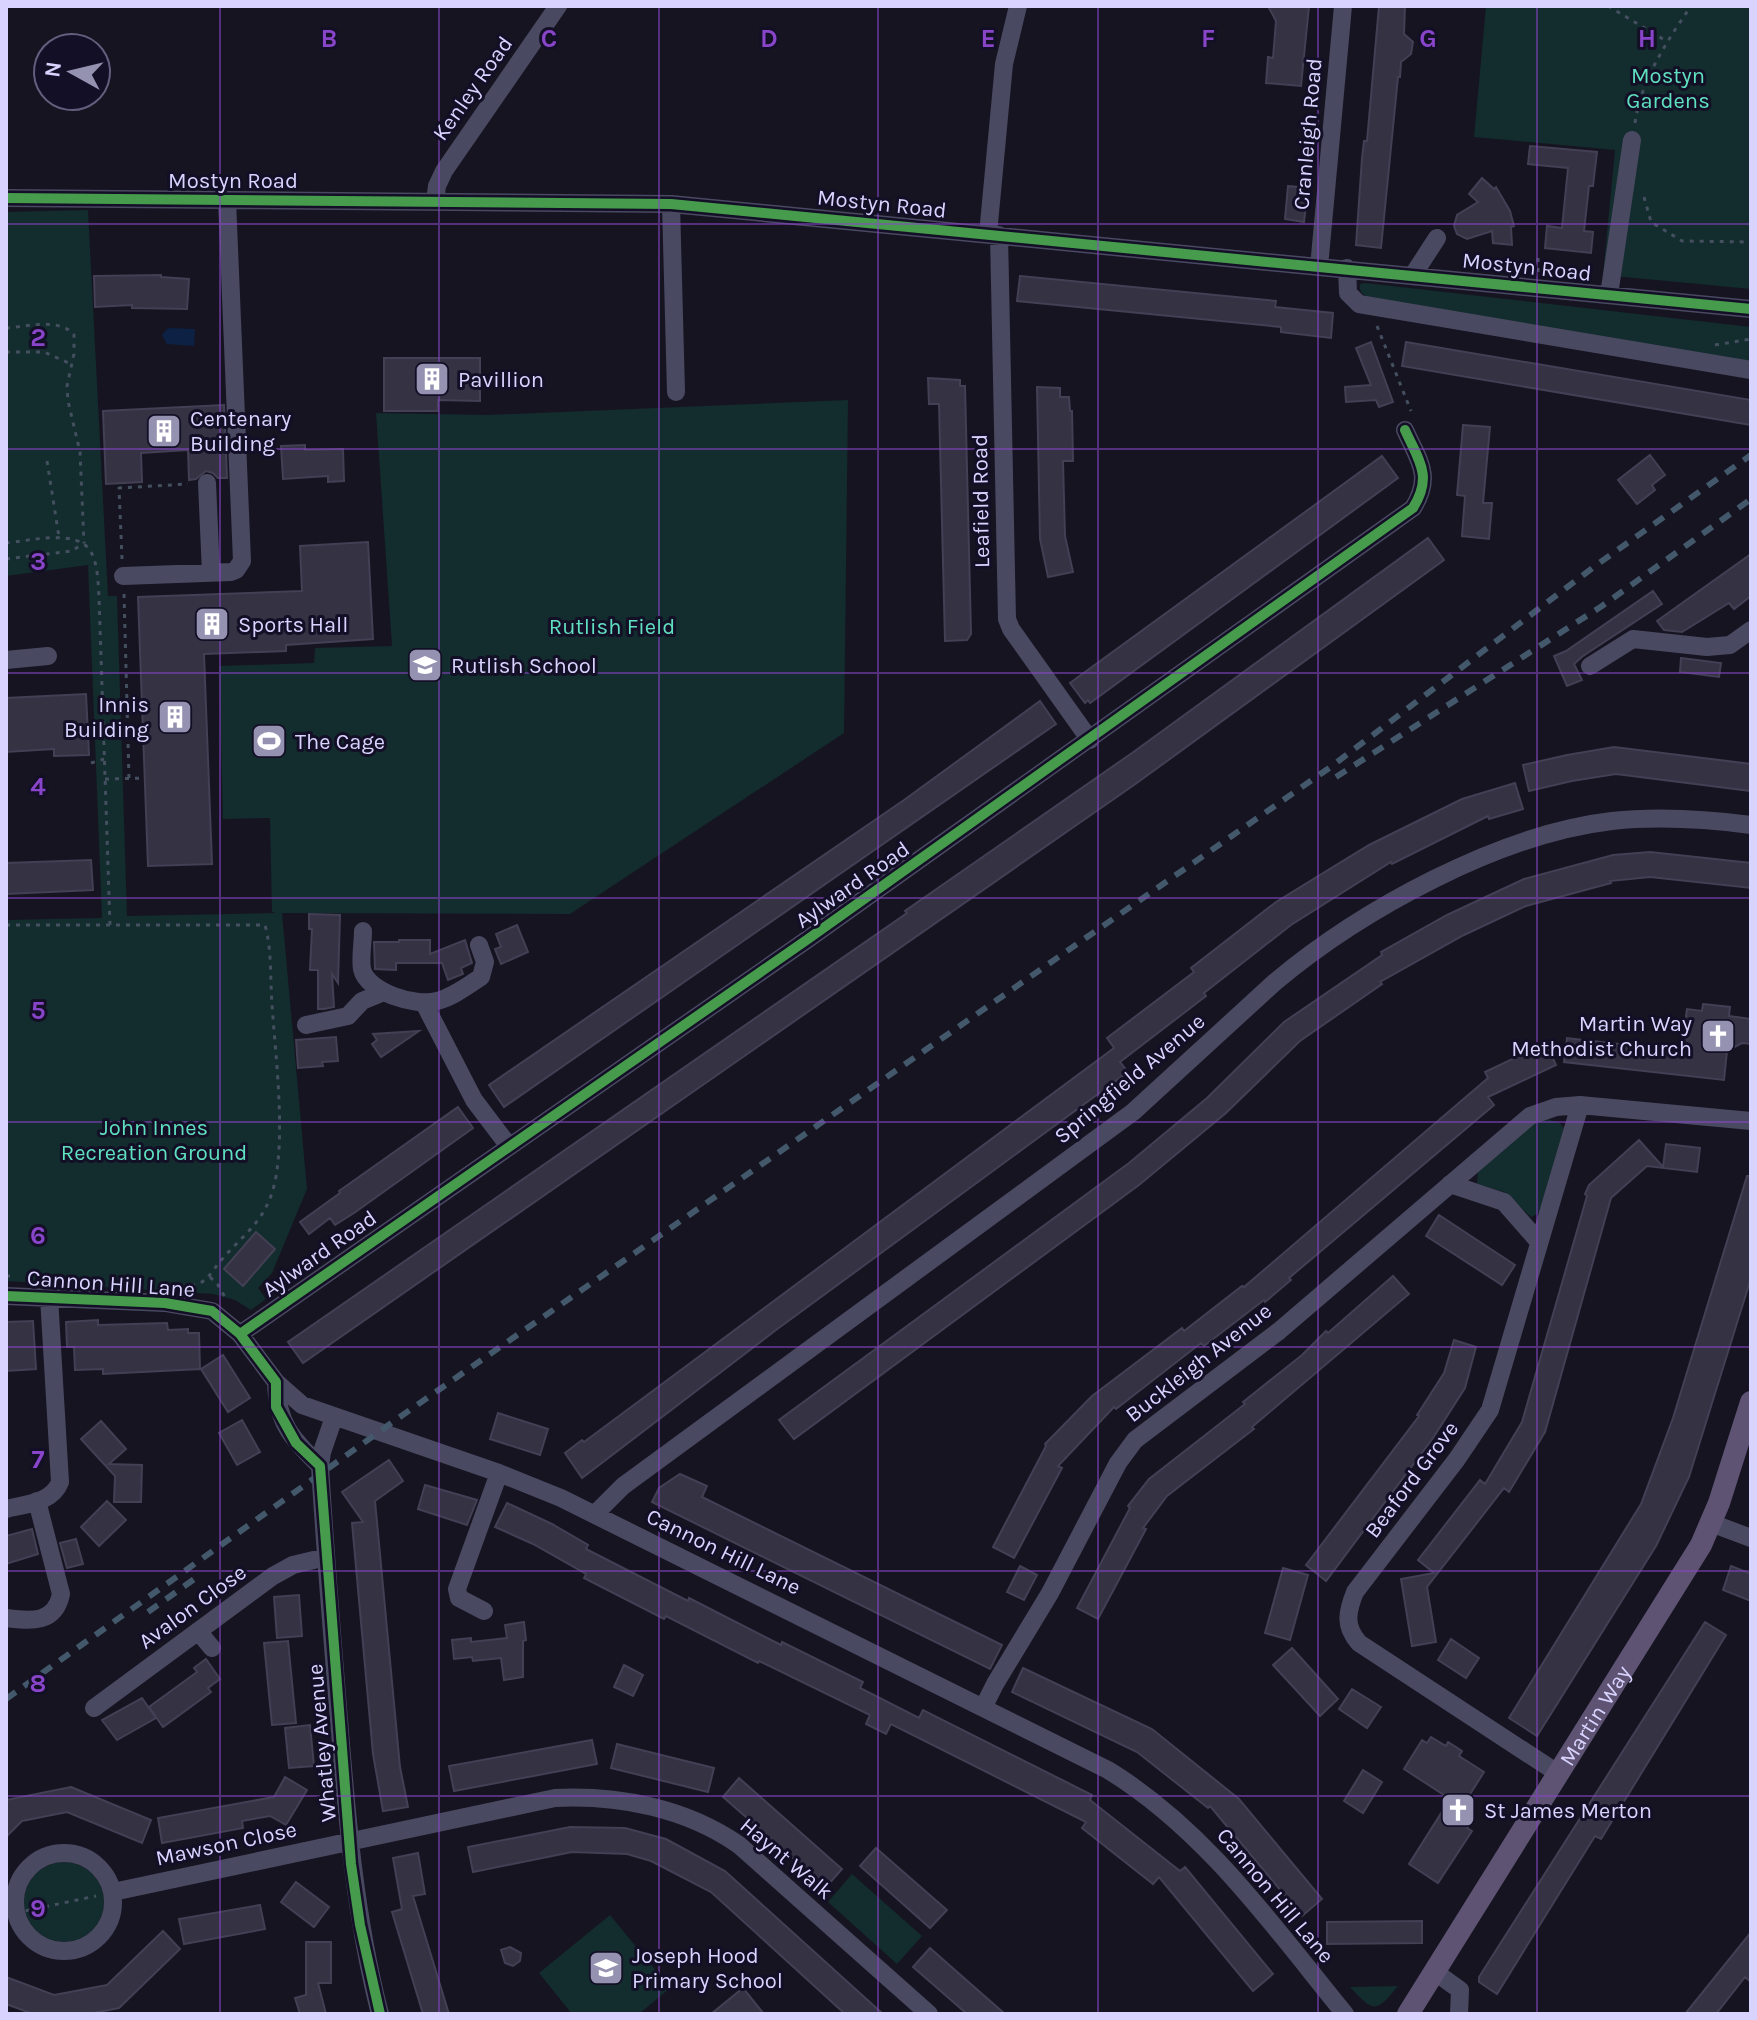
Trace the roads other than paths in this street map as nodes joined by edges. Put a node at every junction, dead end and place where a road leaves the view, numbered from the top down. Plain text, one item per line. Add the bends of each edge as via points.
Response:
1 (558, 6) edge
2 (1018, 6) edge
3 (1343, 6) edge
4 (1632, 140) road end
5 (6, 198) edge
6 (227, 200) junction
7 (435, 201) junction
8 (671, 204) junction
9 (994, 234) junction
10 (1437, 238) dead end
11 (1319, 267) junction
12 (1347, 268) junction
13 (1413, 275) junction
14 (1609, 295) junction
15 (1751, 309) edge
16 (1751, 370) edge
17 (676, 392) dead end
18 (1405, 430) road end
19 (207, 483) dead end
20 (211, 573) junction
21 (123, 576) dead end
22 (1751, 630) edge
23 (48, 656) dead end
24 (6, 660) edge
25 (1590, 666) dead end
26 (1090, 740) junction
27 (1751, 825) edge
28 (363, 931) dead end
29 (479, 945) dead end
30 (384, 992) junction
31 (424, 1003) junction
32 (306, 1025) dead end
33 (1580, 1105) junction
34 (1751, 1121) edge
35 (508, 1145) junction
36 (1450, 1184) junction
37 (1539, 1242) junction
38 (6, 1296) edge
39 (49, 1297) junction
40 (240, 1334) junction
41 (276, 1382) junction
42 (1751, 1402) edge
43 (334, 1417) junction
44 (320, 1466) junction
45 (499, 1473) junction
46 (37, 1501) junction
47 (6, 1509) edge
48 (595, 1514) junction
49 (1711, 1523) junction
50 (1751, 1538) edge
51 (326, 1557) junction
52 (484, 1611) dead end
53 (6, 1618) edge
54 (198, 1631) junction
55 (212, 1648) dead end
56 (984, 1706) junction
57 (94, 1708) dead end
58 (1559, 1774) junction
59 (349, 1842) junction
60 (113, 1892) junction
61 (11, 1914) edge
62 (1435, 1972) junction
63 (380, 2014) edge
64 (929, 2014) edge
65 (1345, 2014) edge
66 (1408, 2014) edge
67 (1459, 2014) edge

1 - 7 street, Kenley Road via 444,171
2 - 9 street, Leafield Road via 1004,64
3 - 11 street, Cranleigh Road
4 - 14 street
5 - 6 street, Mostyn Road
6 - 7 street, Mostyn Road
6 - 20 street via 242,561 236,570
7 - 8 street, Mostyn Road
8 - 9 street, Mostyn Road
8 - 17 street
9 - 11 street, Mostyn Road
9 - 26 street, Leafield Road via 1007,619
10 - 13 street
11 - 12 street, Mostyn Road
12 - 13 street, Mostyn Road
12 - 16 street via 1348,293 1359,304
13 - 14 street, Mostyn Road
14 - 15 street, Mostyn Road
18 - 26 street, Aylward Road via 1423,469 1422,494 1413,508
19 - 20 street
20 - 21 street
22 - 25 street via 1730,645 1707,647 1633,639
23 - 24 street
26 - 35 street, Aylward Road
27 - 48 street, Springfield Avenue via 1637,819 1552,833 1462,867 1353,926 1299,961 1121,1121 623,1486
28 - 30 street via 362,968 368,984
29 - 31 street via 485,962 481,977 456,993
30 - 31 street
30 - 32 street via 362,1001 348,1016
31 - 35 street via 474,1100
33 - 34 street, Buckleigh Avenue
33 - 36 street, Buckleigh Avenue via 1530,1116
33 - 37 street, Beaford Grove
35 - 40 street, Aylward Road
36 - 37 street via 1504,1202
36 - 56 street, Buckleigh Avenue via 1279,1331 1135,1440
37 - 58 street, Beaford Grove via 1490,1410 1355,1592 1347,1624 1359,1643
38 - 39 street, Cannon Hill Lane
39 - 40 street, Cannon Hill Lane via 203,1309
39 - 46 street via 60,1482 50,1497
40 - 41 street, Cannon Hill Lane
41 - 43 street, Cannon Hill Lane via 302,1405
41 - 44 street via 276,1407 296,1443
42 - 49 main road, Martin Way
43 - 44 street, Whatley Avenue
43 - 45 street, Cannon Hill Lane
44 - 51 street, Whatley Avenue
45 - 48 street, Cannon Hill Lane
45 - 52 street via 457,1589 459,1598
46 - 47 street
46 - 53 street via 61,1594 59,1604 40,1621
48 - 56 street, Cannon Hill Lane
49 - 50 street
49 - 58 main road, Martin Way
51 - 54 street, Avalon Close via 273,1576
51 - 59 street, Whatley Avenue
54 - 55 street
54 - 57 street, Avalon Close
56 - 65 street, Cannon Hill Lane via 1108,1770 1178,1821
58 - 62 main road, Martin Way
59 - 60 street, Mawson Close
59 - 63 street, Whatley Avenue
59 - 64 street, Haynt Walk via 555,1798 625,1800 670,1812 739,1845
60 - 61 street via 113,1909 102,1932 82,1948 65,1952 33,1941
60 - 61 street via 98,1865 69,1852 54,1853 27,1869 18,1882
62 - 66 main road, Martin Way
62 - 67 street via 1460,1990

